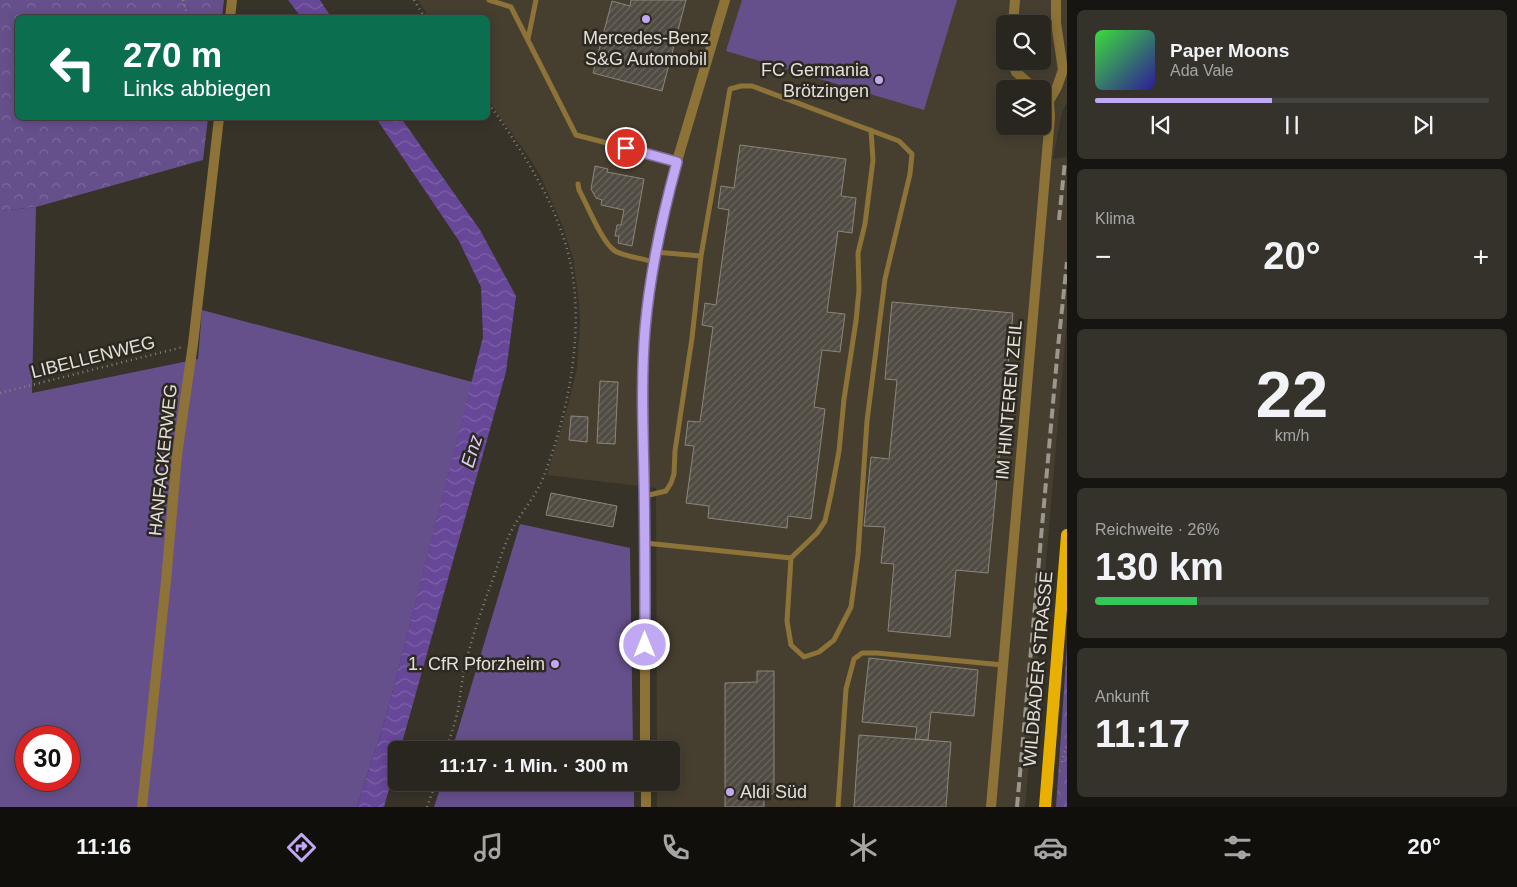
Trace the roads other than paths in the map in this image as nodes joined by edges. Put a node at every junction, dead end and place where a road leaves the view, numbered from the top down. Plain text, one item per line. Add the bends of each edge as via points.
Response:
1 (232, 0) edge
2 (489, 0) edge
3 (536, 0) edge
4 (725, 0) edge
5 (1015, 0) edge
6 (1056, 0) edge
7 (230, 15) edge
8 (1014, 15) edge
9 (528, 40) junction
10 (1015, 70) edge
11 (1025, 80) edge
12 (1051, 93) edge
13 (219, 120) edge
14 (871, 130) junction
15 (1048, 135) edge
16 (677, 162) junction
17 (578, 184) dead end
18 (701, 256) junction
19 (654, 257) junction
20 (644, 496) junction
21 (1067, 534) edge
22 (645, 544) junction
23 (791, 558) junction
24 (1002, 665) junction
25 (645, 741) edge
26 (646, 791) edge
27 (142, 807) edge
28 (646, 807) edge
29 (838, 807) edge
30 (991, 807) edge
31 (1045, 807) edge

1 - 7 street
2 - 9 lane via 511,7
3 - 9 lane
4 - 16 street
5 - 8 street
6 - 12 street, IM HINTEREN ZEIL via 1063,70 1057,87
9 - 16 lane via 576,134
10 - 11 street
13 - 27 street, HANFACKERWEG via 178,455
14 - 18 lane via 752,86 730,89
14 - 23 lane via 873,160 858,253 856,321 831,494 825,521
14 - 23 lane via 899,141 912,154 910,174 885,279 867,421 858,555 851,607 834,640 819,652 804,657 791,645 787,622
15 - 24 street, IM HINTEREN ZEIL
16 - 19 street
17 - 19 lane via 610,247 617,252
18 - 19 lane
18 - 20 lane via 674,474 666,491
19 - 20 street via 643,368
20 - 22 street
21 - 31 main road, WILDBADER STRASSE
22 - 23 lane
22 - 25 street
24 - 29 lane via 877,653 862,653 854,659 846,689
24 - 30 street, IM HINTEREN ZEIL
26 - 28 street

